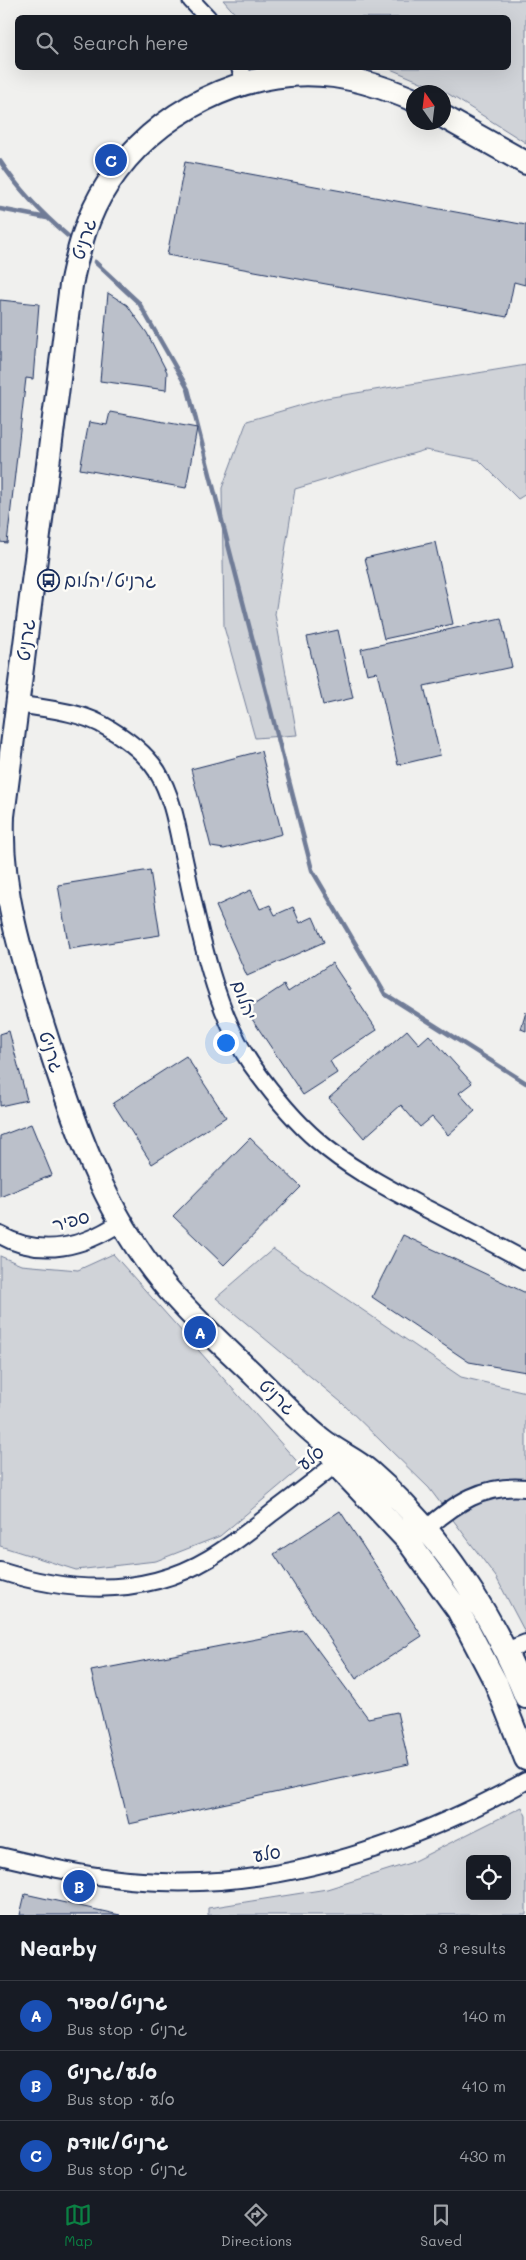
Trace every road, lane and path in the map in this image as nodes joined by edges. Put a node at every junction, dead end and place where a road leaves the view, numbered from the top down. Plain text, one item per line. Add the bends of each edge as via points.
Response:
1 (191, 0) edge
2 (205, 15) edge
3 (243, 75) edge
4 (406, 97) edge
5 (451, 121) edge
6 (526, 163) edge
7 (18, 704) junction
8 (121, 1222) junction
9 (0, 1235) edge
10 (526, 1261) edge
11 (342, 1460) junction
12 (526, 1488) edge
13 (425, 1530) junction
14 (0, 1571) edge
15 (516, 1647) edge
16 (526, 1697) edge
17 (526, 1759) edge
18 (526, 1781) edge
19 (0, 1856) edge

1 - 2 street
3 - 4 street, גרניט via 332,76 372,84
3 - 7 street, גרניט via 186,109 139,145 106,187 84,234 71,285
5 - 6 street
7 - 8 street, גרניט via 2,830 10,911 20,953 68,1102 91,1161
7 - 10 street, יהלום via 77,715 99,723 140,751 156,770 173,811 200,932 234,1032 250,1062 295,1120 325,1147 373,1180
8 - 9 street, ספיר via 92,1239 60,1248 26,1245
8 - 11 street, גרניט via 146,1261 178,1301
11 - 13 street via 371,1472
11 - 14 street, סלע via 232,1544 209,1559 164,1579 120,1587 86,1588
11 - 17 street via 408,1541 458,1610 489,1666
12 - 13 street via 493,1488 475,1494 458,1503
13 - 15 street
15 - 16 street
18 - 19 street, סלע via 446,1821 394,1842 342,1859 242,1879 143,1881 94,1876

